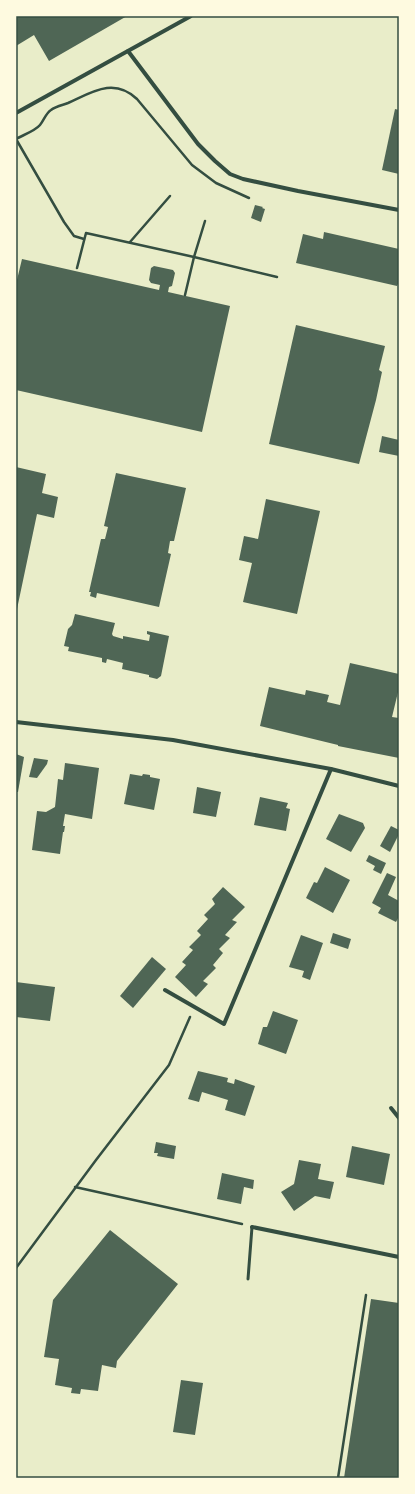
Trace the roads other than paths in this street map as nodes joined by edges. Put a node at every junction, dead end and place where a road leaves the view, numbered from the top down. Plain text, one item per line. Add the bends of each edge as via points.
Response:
1 (191, 16) edge
2 (128, 51) junction
3 (16, 113) edge
4 (399, 210) edge
5 (16, 722) edge
6 (331, 769) junction
7 (399, 786) edge
8 (165, 990) dead end
9 (390, 1108) dead end
10 (399, 1118) edge
11 (252, 1227) joint
12 (399, 1257) edge
13 (248, 1279) dead end

1 - 2 street
2 - 3 street
2 - 4 street via 198,144 230,174 298,191
5 - 6 street via 173,740
6 - 7 street
6 - 8 street via 224,1024
9 - 10 street
11 - 12 street
11 - 13 lane

